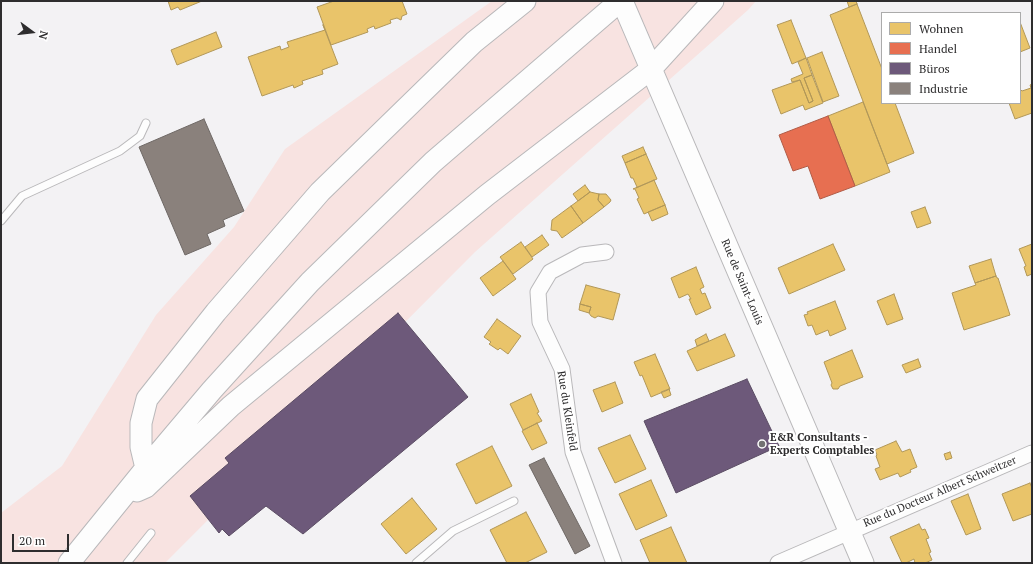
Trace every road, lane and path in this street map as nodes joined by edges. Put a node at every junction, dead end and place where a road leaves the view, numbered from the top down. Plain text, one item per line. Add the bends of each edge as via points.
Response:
1 (525, 1) edge
2 (621, 1) edge
3 (713, 1) edge
4 (651, 69) junction
5 (146, 123) dead end
6 (1, 221) edge
7 (606, 252) dead end
8 (1032, 453) edge
9 (146, 468) junction
10 (123, 497) junction
11 (514, 501) dead end
12 (849, 531) junction
13 (151, 534) dead end
14 (69, 563) edge
15 (127, 563) edge
16 (416, 563) edge
17 (614, 563) edge
18 (778, 563) edge
19 (863, 563) edge

1 - 9 main road via 474,42 320,192 216,312 147,399 141,423 141,447
2 - 4 main road, Rue de Saint-Louis
2 - 9 main road via 433,162 321,271 212,390
3 - 4 main road
4 - 10 main road via 487,195 261,381 231,406 146,488
4 - 12 main road, Rue de Saint-Louis
5 - 6 lane via 140,136 120,151 22,196
7 - 17 street, Rue du Kleinfeld via 582,254 550,272 538,292 540,322 562,369 573,452
8 - 12 street, Rue du Docteur Albert Schweitzer
9 - 10 main road
10 - 14 main road
11 - 16 lane via 454,531
12 - 18 street
12 - 19 main road, Rue de Saint-Louis
13 - 15 lane

